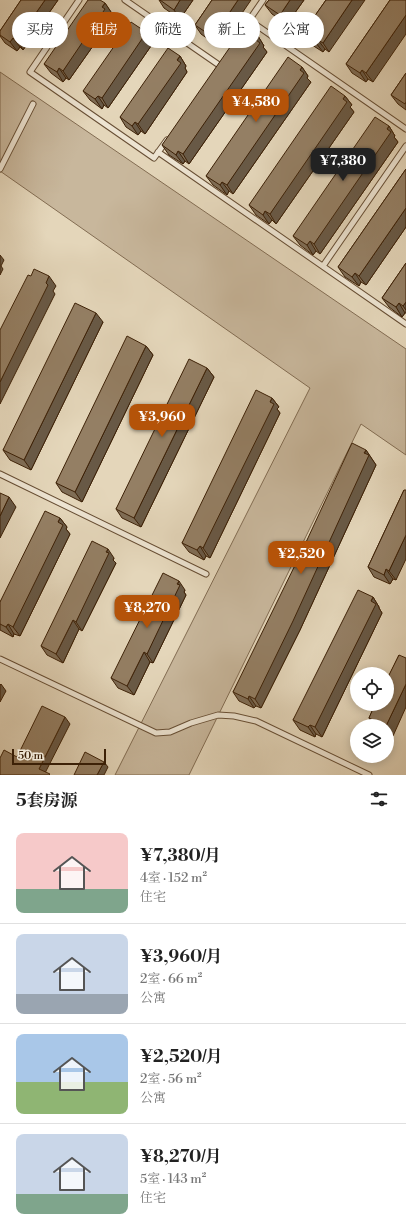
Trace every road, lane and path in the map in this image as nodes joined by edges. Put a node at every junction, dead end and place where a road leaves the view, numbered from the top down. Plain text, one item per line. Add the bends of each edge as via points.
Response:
1 (79, 0) edge
2 (125, 0) edge
3 (263, 0) edge
4 (255, 12) edge
5 (260, 28) edge
6 (223, 59) edge
7 (218, 65) junction
8 (214, 71) edge
9 (32, 104) dead end
10 (406, 129) edge
11 (171, 133) edge
12 (406, 146) edge
13 (158, 152) junction
14 (0, 169) edge
15 (323, 266) junction
16 (406, 324) edge
17 (0, 474) edge
18 (206, 574) dead end
19 (0, 659) edge
20 (369, 775) edge

1 - 13 lane via 30,72 154,158
2 - 7 lane
3 - 4 lane
5 - 10 lane
6 - 7 lane
7 - 8 lane
9 - 14 lane
11 - 13 lane
12 - 15 lane
13 - 15 lane
15 - 16 lane
17 - 18 lane
19 - 20 lane via 156,733 170,732 218,715 256,720

